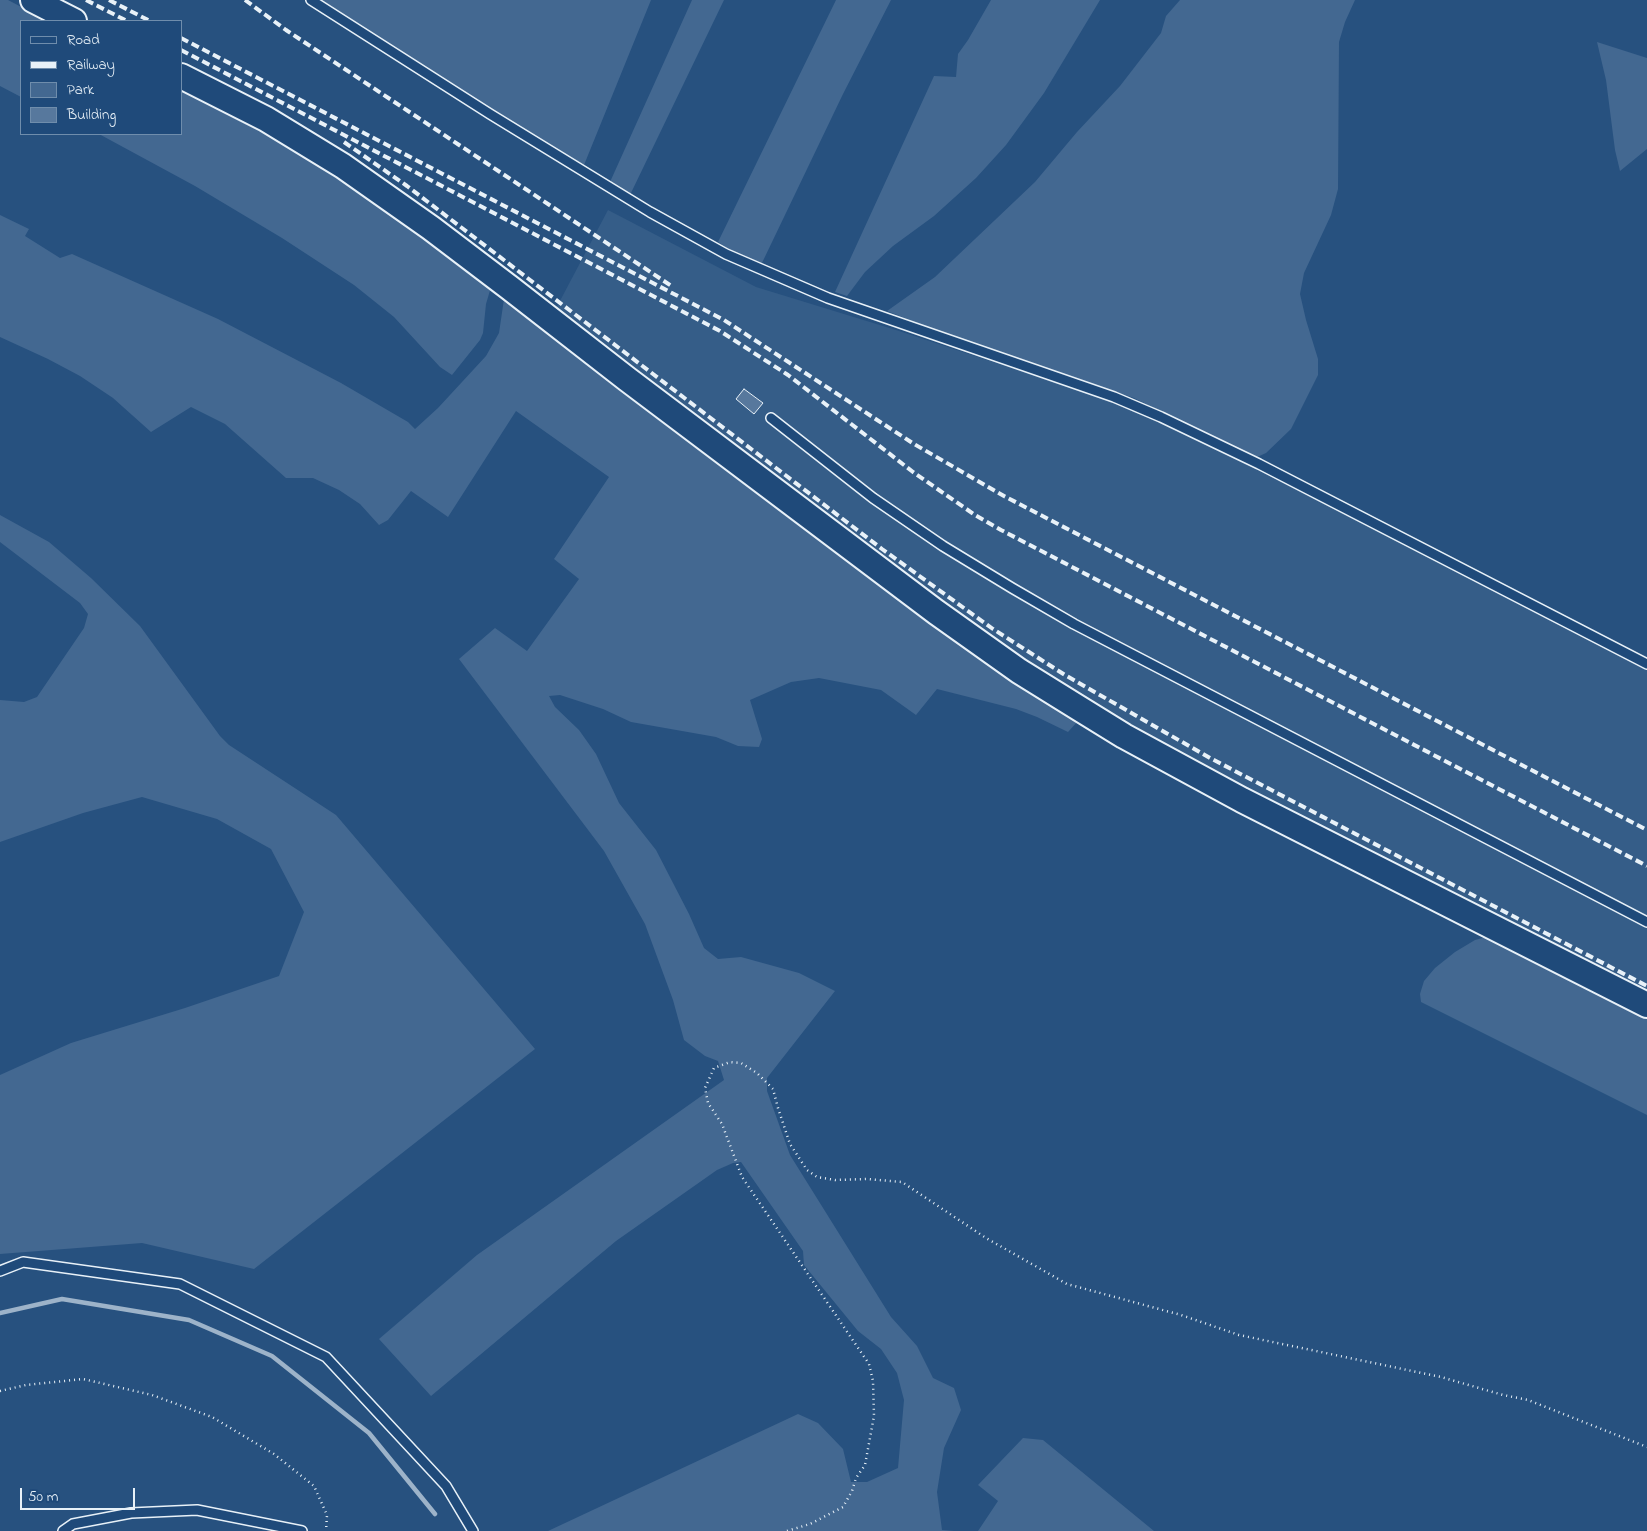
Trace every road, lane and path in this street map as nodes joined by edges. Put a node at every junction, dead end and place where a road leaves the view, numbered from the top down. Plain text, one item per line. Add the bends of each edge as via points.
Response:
1 (33, 0) edge
2 (311, 0) edge
3 (72, 20) edge
4 (182, 77) edge
5 (771, 418) dead end
6 (1647, 664) edge
7 (1647, 922) edge
8 (1647, 1005) edge
9 (0, 1271) edge
10 (0, 1391) edge
11 (1647, 1447) edge
12 (63, 1531) edge
13 (302, 1531) edge
14 (326, 1531) edge
15 (473, 1531) edge
16 (787, 1531) edge

1 - 3 main road
2 - 6 lane via 498,119 650,212 726,254 828,298 1161,416
4 - 8 main road via 266,119 343,166 431,228 936,612 1068,702 1242,800
5 - 7 lane via 873,498 943,546 1074,624
9 - 15 lane via 23,1262 180,1284 326,1357 446,1486
10 - 14 path via 26,1384 83,1379 152,1395 212,1417 274,1454 314,1486 327,1515
11 - 16 path via 1528,1400 1441,1376 1239,1334 1067,1284 986,1238 902,1182 817,1177 807,1170 790,1144 773,1089 740,1063 730,1062 714,1068 704,1088 708,1103 722,1124 742,1177 869,1364 874,1381 874,1416 866,1466 856,1478 843,1507 810,1524
12 - 13 lane via 73,1524 131,1513 197,1510

